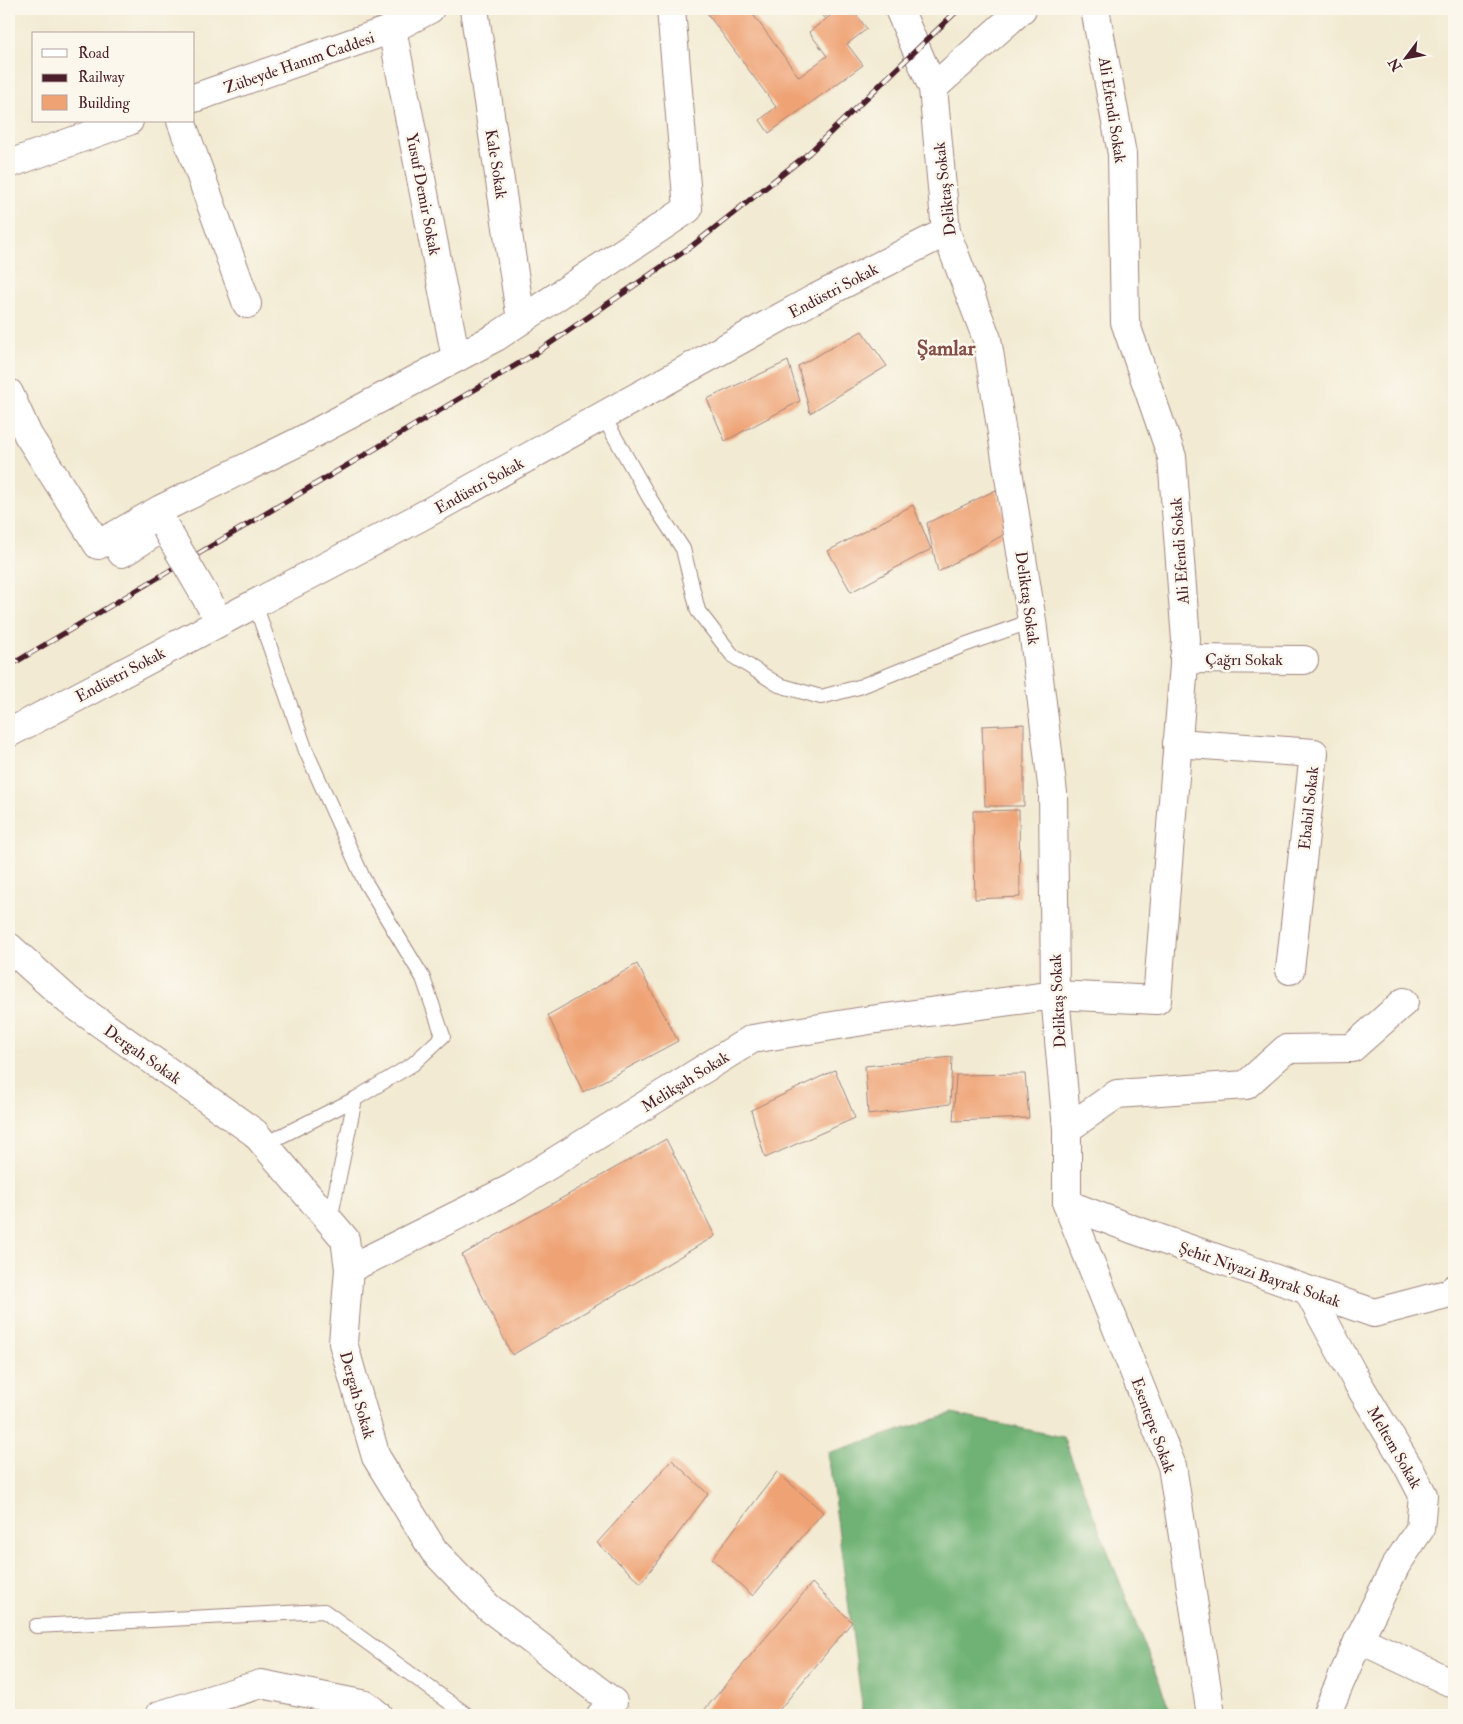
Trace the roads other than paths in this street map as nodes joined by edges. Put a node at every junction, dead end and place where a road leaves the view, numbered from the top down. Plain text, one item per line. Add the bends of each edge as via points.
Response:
1 (430, 9) edge
2 (474, 9) edge
3 (671, 9) edge
4 (899, 9) edge
5 (1022, 9) edge
6 (1095, 9) edge
7 (392, 29) junction
8 (933, 88) junction
9 (195, 98) edge
10 (126, 122) edge
11 (181, 122) edge
12 (9, 164) edge
13 (946, 232) junction
14 (247, 304) dead end
15 (521, 320) junction
16 (456, 358) junction
17 (9, 393) edge
18 (603, 416) junction
19 (111, 537) junction
20 (255, 604) junction
21 (216, 614) junction
22 (1032, 621) junction
23 (1184, 659) junction
24 (1304, 660) dead end
25 (9, 732) edge
26 (1177, 743) junction
27 (10, 951) edge
28 (1290, 970) dead end
29 (1055, 995) junction
30 (1404, 1002) dead end
31 (355, 1099) junction
32 (1067, 1129) junction
33 (265, 1144) junction
34 (1068, 1204) junction
35 (330, 1220) junction
36 (349, 1270) junction
37 (1454, 1289) edge
38 (1308, 1291) junction
39 (36, 1626) dead end
40 (1359, 1639) junction
41 (1454, 1684) edge
42 (160, 1715) edge
43 (378, 1715) edge
44 (467, 1715) edge
45 (601, 1715) edge
46 (1211, 1715) edge
47 (1326, 1715) edge

1 - 7 street, Zübeyde Hanım Caddesi
2 - 15 street, Kale Sokak
3 - 15 street via 688,209
4 - 8 street, Deliktaş Sokak
5 - 8 street
6 - 23 street, Ali Efendi Sokak via 1122,154 1125,322 1172,457 1186,640
7 - 9 street, Zübeyde Hanım Caddesi
7 - 16 street, Yusuf Demir Sokak
8 - 13 street, Deliktaş Sokak
10 - 12 street
11 - 14 street
13 - 18 street, Endüstri Sokak via 812,300
13 - 22 street, Deliktaş Sokak via 987,339
15 - 16 street
16 - 19 street
17 - 19 street via 28,435 98,545
18 - 20 street, Endüstri Sokak
18 - 22 lane via 650,499 683,548 698,611 733,656 779,685 821,697 859,687
19 - 21 street, bridge via 122,553 164,527
20 - 21 street, Endüstri Sokak
20 - 31 lane via 306,751 364,880 423,978 444,1036 413,1064
21 - 25 street, Endüstri Sokak
22 - 29 street, Deliktaş Sokak via 1053,793
23 - 24 street, Çağrı Sokak
23 - 26 street, Ali Efendi Sokak
26 - 28 street, Ebabil Sokak via 1314,753
26 - 29 street, Ali Efendi Sokak via 1157,1000
27 - 33 street, Dergah Sokak via 69,1001 255,1132
29 - 32 street, Deliktaş Sokak
29 - 36 street, Melikşah Sokak via 752,1039 512,1188
30 - 32 street via 1352,1048 1286,1048 1246,1086 1117,1094
31 - 33 lane
31 - 35 lane
32 - 34 street, Deliktaş Sokak
33 - 35 street, Dergah Sokak
34 - 38 street, Şehit Niyazi Bayrak Sokak
34 - 46 street, Esentepe Sokak via 1172,1466
35 - 36 street, Dergah Sokak via 345,1239
36 - 45 street, Dergah Sokak via 343,1343 376,1457 434,1550 488,1607 613,1702
37 - 38 street, Şehit Niyazi Bayrak Sokak via 1450,1293 1374,1313
38 - 40 street, Meltem Sokak via 1423,1495 1420,1529 1396,1565
39 - 44 lane via 324,1611
40 - 41 street
40 - 47 street, Meltem Sokak
42 - 43 street via 261,1684 366,1705

